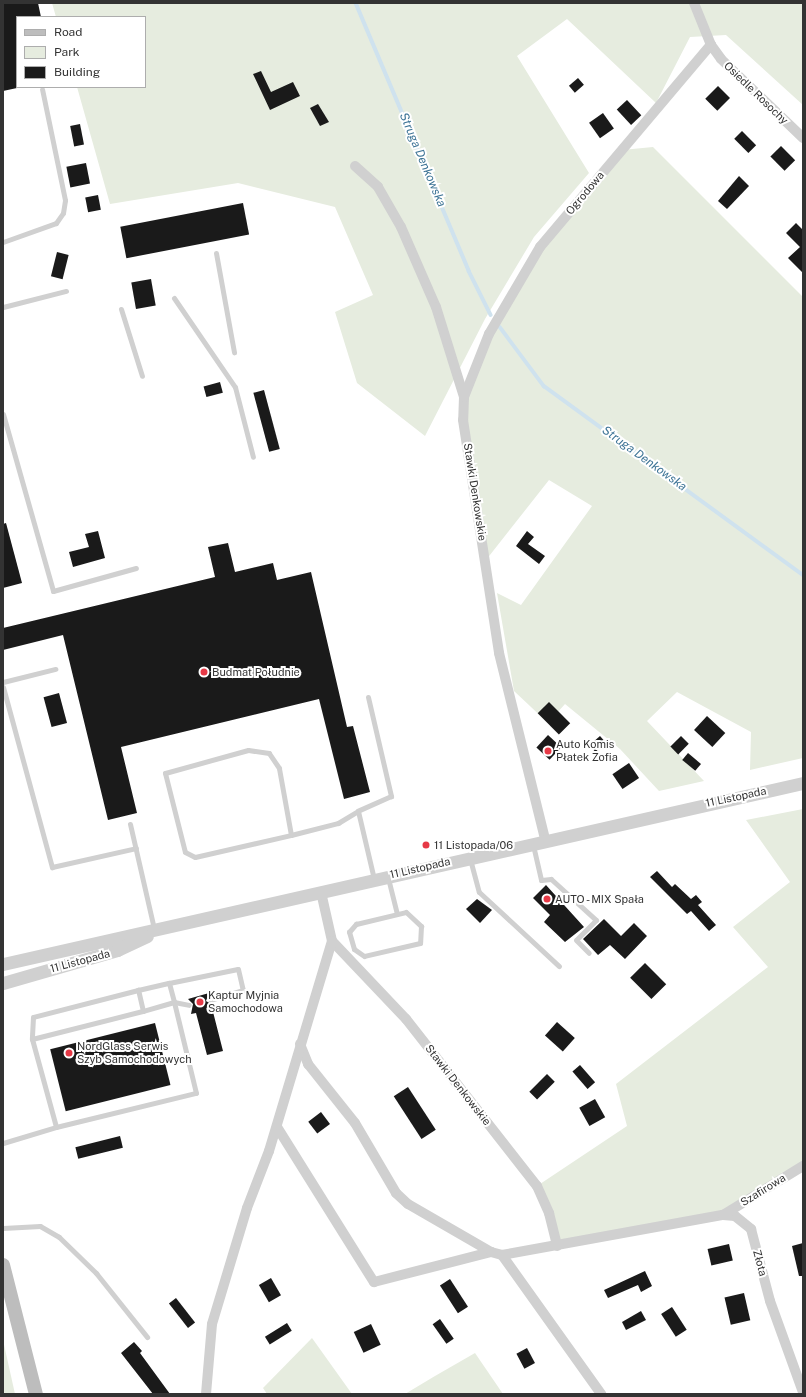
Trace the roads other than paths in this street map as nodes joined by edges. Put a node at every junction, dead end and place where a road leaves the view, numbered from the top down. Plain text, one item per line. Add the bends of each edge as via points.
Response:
1 (694, 3) edge
2 (711, 45) junction
3 (42, 89) dead end
4 (803, 138) edge
5 (355, 166) dead end
6 (3, 242) edge
7 (216, 253) dead end
8 (66, 292) dead end
9 (174, 298) dead end
10 (3, 307) edge
11 (121, 309) dead end
12 (234, 352) dead end
13 (142, 376) dead end
14 (464, 397) junction
15 (3, 414) edge
16 (253, 457) dead end
17 (136, 568) dead end
18 (55, 669) dead end
19 (3, 682) edge
20 (3, 686) edge
21 (368, 697) dead end
22 (803, 783) edge
23 (358, 811) junction
24 (130, 824) dead end
25 (291, 835) junction
26 (538, 841) junction
27 (136, 848) junction
28 (469, 856) junction
29 (387, 875) junction
30 (374, 878) junction
31 (322, 892) junction
32 (397, 913) junction
33 (154, 932) junction
34 (332, 941) junction
35 (589, 953) dead end
36 (3, 964) edge
37 (559, 966) dead end
38 (3, 983) edge
39 (169, 983) junction
40 (138, 990) junction
41 (210, 1000) dead end
42 (174, 1002) junction
43 (189, 1005) dead end
44 (143, 1011) junction
45 (32, 1039) junction
46 (300, 1044) junction
47 (56, 1127) junction
48 (277, 1127) junction
49 (3, 1143) edge
50 (803, 1166) edge
51 (723, 1215) junction
52 (3, 1228) edge
53 (557, 1246) junction
54 (491, 1252) junction
55 (502, 1255) junction
56 (3, 1265) edge
57 (147, 1337) dead end
58 (803, 1392) edge
59 (36, 1394) edge
60 (206, 1394) edge
61 (601, 1394) edge

1 - 2 street
2 - 4 street, Osiedle Rosochy via 744,84
2 - 14 street, Ogrodowa via 540,247 489,334
3 - 6 lane via 65,200 64,213 56,223
5 - 14 street, Stawki Denkowskie via 378,187 401,227 436,307
7 - 12 lane
8 - 10 lane
9 - 16 lane via 235,387
11 - 13 lane
14 - 26 street, Stawki Denkowskie via 463,420 499,653
15 - 17 lane via 53,591
18 - 19 lane
20 - 27 lane via 52,867
21 - 23 lane via 391,796
22 - 26 street, 11 Listopada
23 - 25 lane via 338,823
23 - 30 lane
24 - 27 lane
25 - 25 lane via 201,856 189,854 165,773 248,750 269,753 279,768
26 - 28 street, 11 Listopada
26 - 35 lane via 541,880 551,879 596,920 576,940
27 - 33 lane
28 - 29 street, 11 Listopada
28 - 37 lane via 478,892
29 - 30 street, 11 Listopada
29 - 32 lane
30 - 31 street, 11 Listopada
31 - 33 street, 11 Listopada
31 - 34 street
32 - 32 lane via 353,926 349,932 358,954 420,942 420,926 406,912
33 - 36 street, 11 Listopada via 117,935
33 - 38 street, 11 Listopada via 117,950
34 - 46 street
34 - 53 street, Stawki Denkowskie via 406,1019 536,1186 549,1213
39 - 40 lane
39 - 41 lane via 238,969 243,990
39 - 42 lane
40 - 44 lane
40 - 45 lane via 33,1017
42 - 43 lane
42 - 44 lane
42 - 47 lane via 196,1094
44 - 45 lane
45 - 47 lane
46 - 48 street
46 - 54 street via 308,1064 355,1122 396,1193 408,1204
47 - 49 lane
48 - 54 street via 374,1282
48 - 60 street via 212,1324
50 - 51 street, Szafirowa
51 - 53 street
51 - 58 street, Złota via 735,1216 752,1229
52 - 57 lane via 40,1226 59,1237 96,1273
53 - 55 street
54 - 55 street
55 - 61 street
56 - 59 main road

